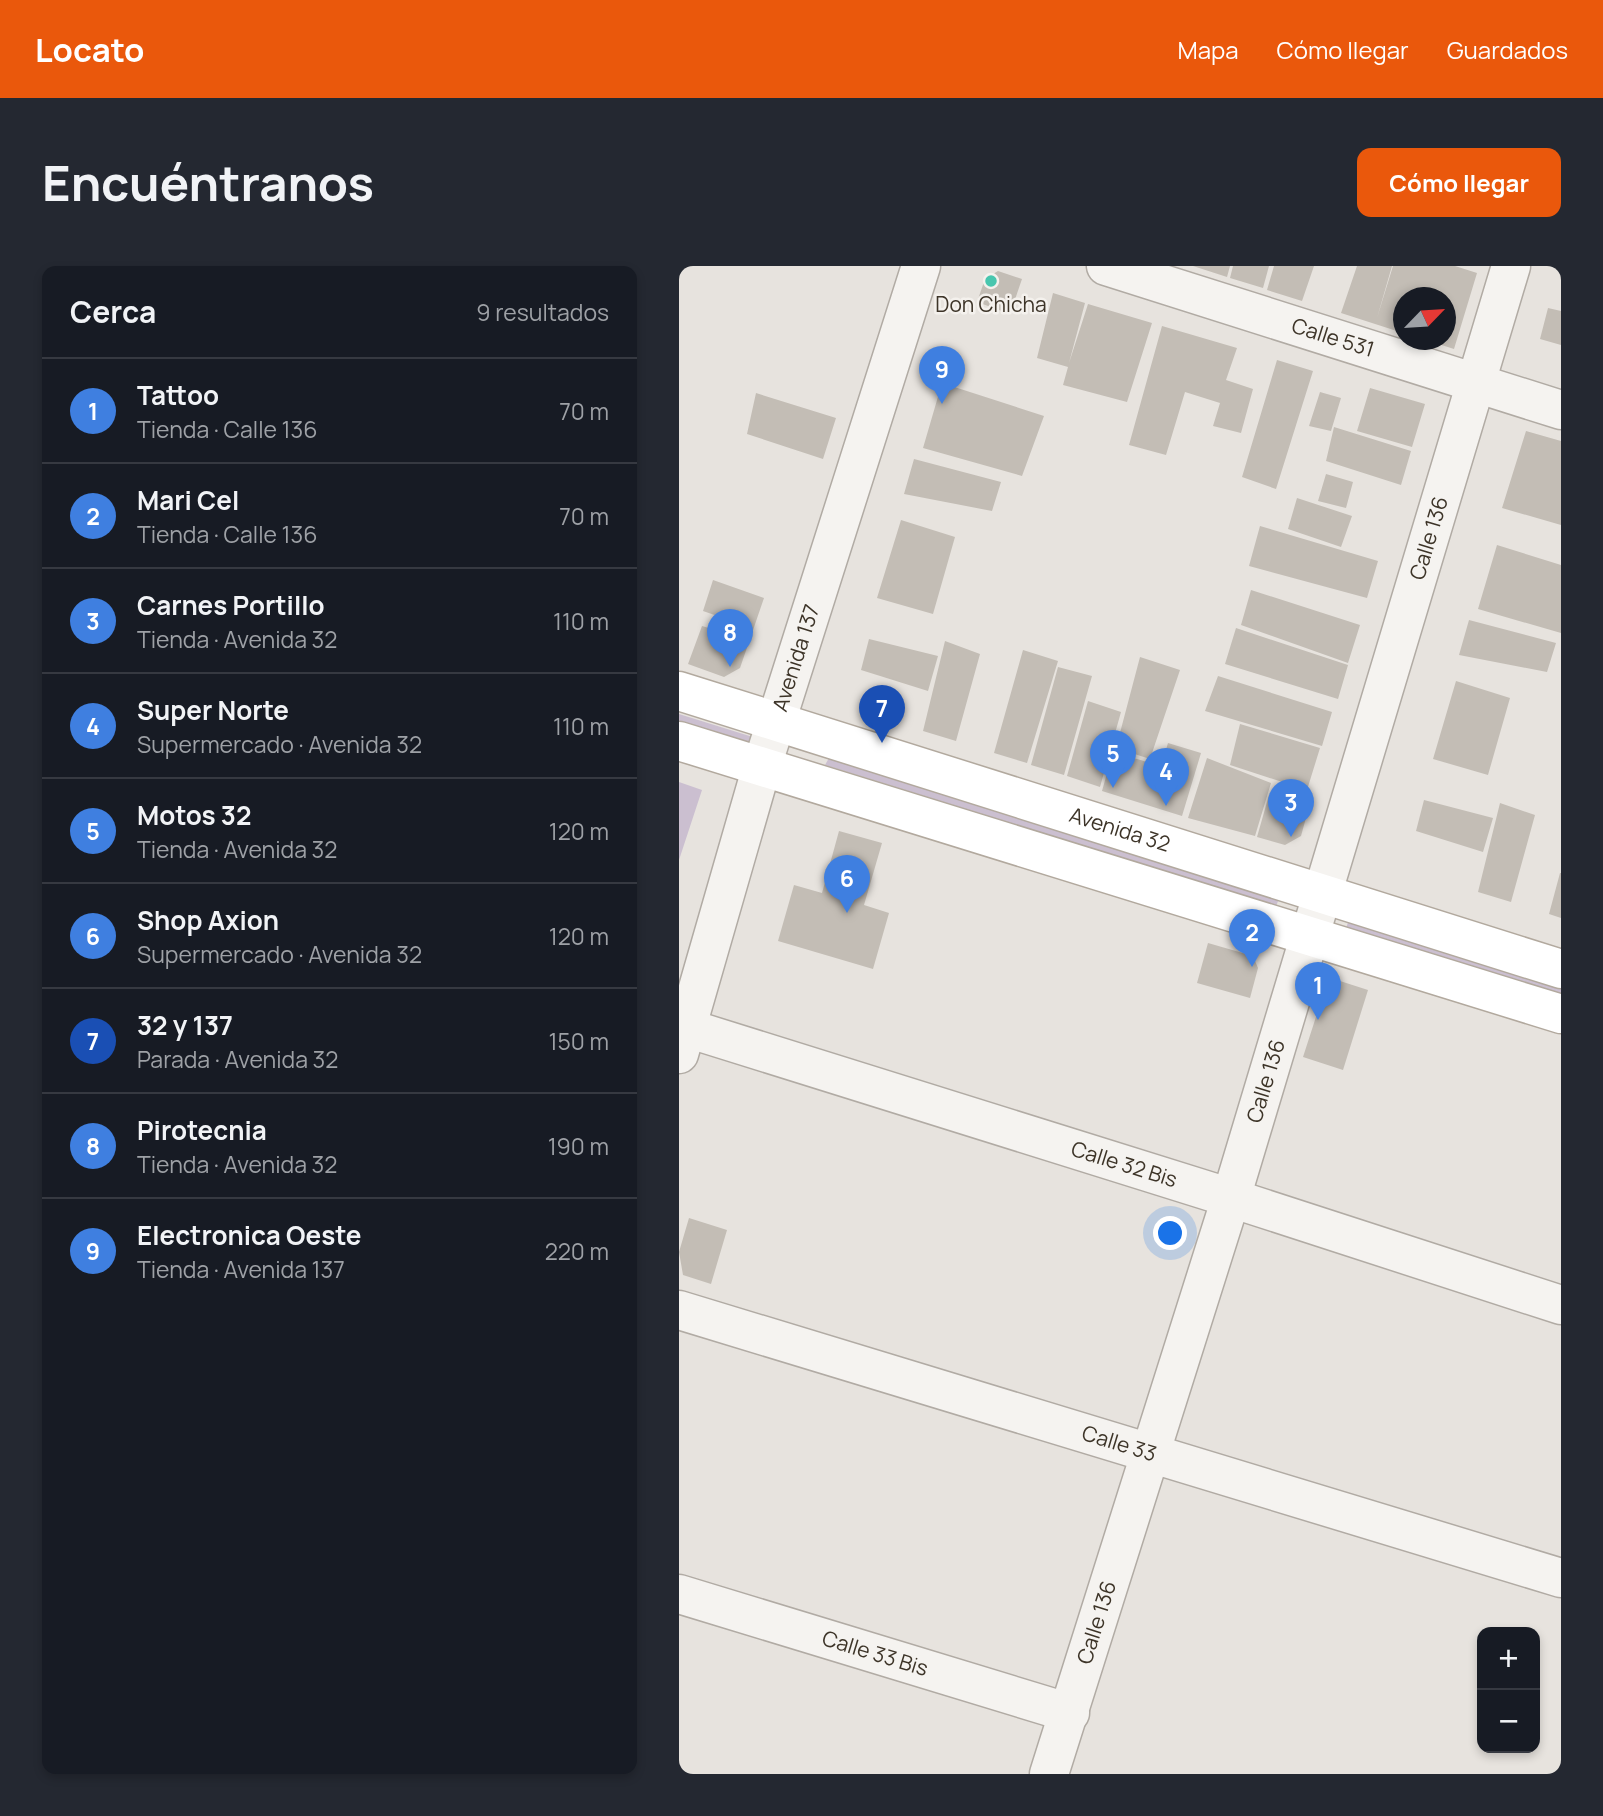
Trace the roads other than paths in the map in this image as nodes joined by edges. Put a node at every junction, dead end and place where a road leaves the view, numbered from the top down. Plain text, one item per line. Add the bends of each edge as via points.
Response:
1 (921, 266) edge
2 (1106, 266) edge
3 (1511, 266) edge
4 (1475, 383) junction
5 (1561, 410) edge
6 (679, 691) edge
7 (777, 720) junction
8 (679, 741) edge
9 (762, 766) junction
10 (1322, 894) junction
11 (1310, 936) junction
12 (1561, 969) edge
13 (1561, 1014) edge
14 (683, 1041) edge
15 (1231, 1198) junction
16 (1561, 1305) edge
17 (679, 1310) edge
18 (1149, 1454) junction
19 (1561, 1578) edge
20 (679, 1594) edge
21 (1070, 1713) junction
22 (1049, 1774) edge

1 - 7 street, Avenida 137
2 - 4 street, Calle 531
3 - 4 street, Calle 136
4 - 5 street, Calle 531
4 - 10 street, Calle 136
6 - 7 main road, Avenida 32
7 - 9 street, Avenida 137
7 - 10 main road, Avenida 32
8 - 9 main road, Avenida 32
9 - 11 main road, Avenida 32
9 - 14 street, Avenida 137
10 - 11 street, Calle 136
10 - 12 main road, Avenida 32
11 - 13 main road, Avenida 32
11 - 15 street, Calle 136
14 - 15 street, Calle 32 Bis
15 - 16 street, Calle 32 Bis
15 - 18 street, Calle 136
17 - 18 street, Calle 33
18 - 19 street, Calle 33
18 - 21 street, Calle 136
20 - 21 street, Calle 33 Bis
21 - 22 street, Calle 136

